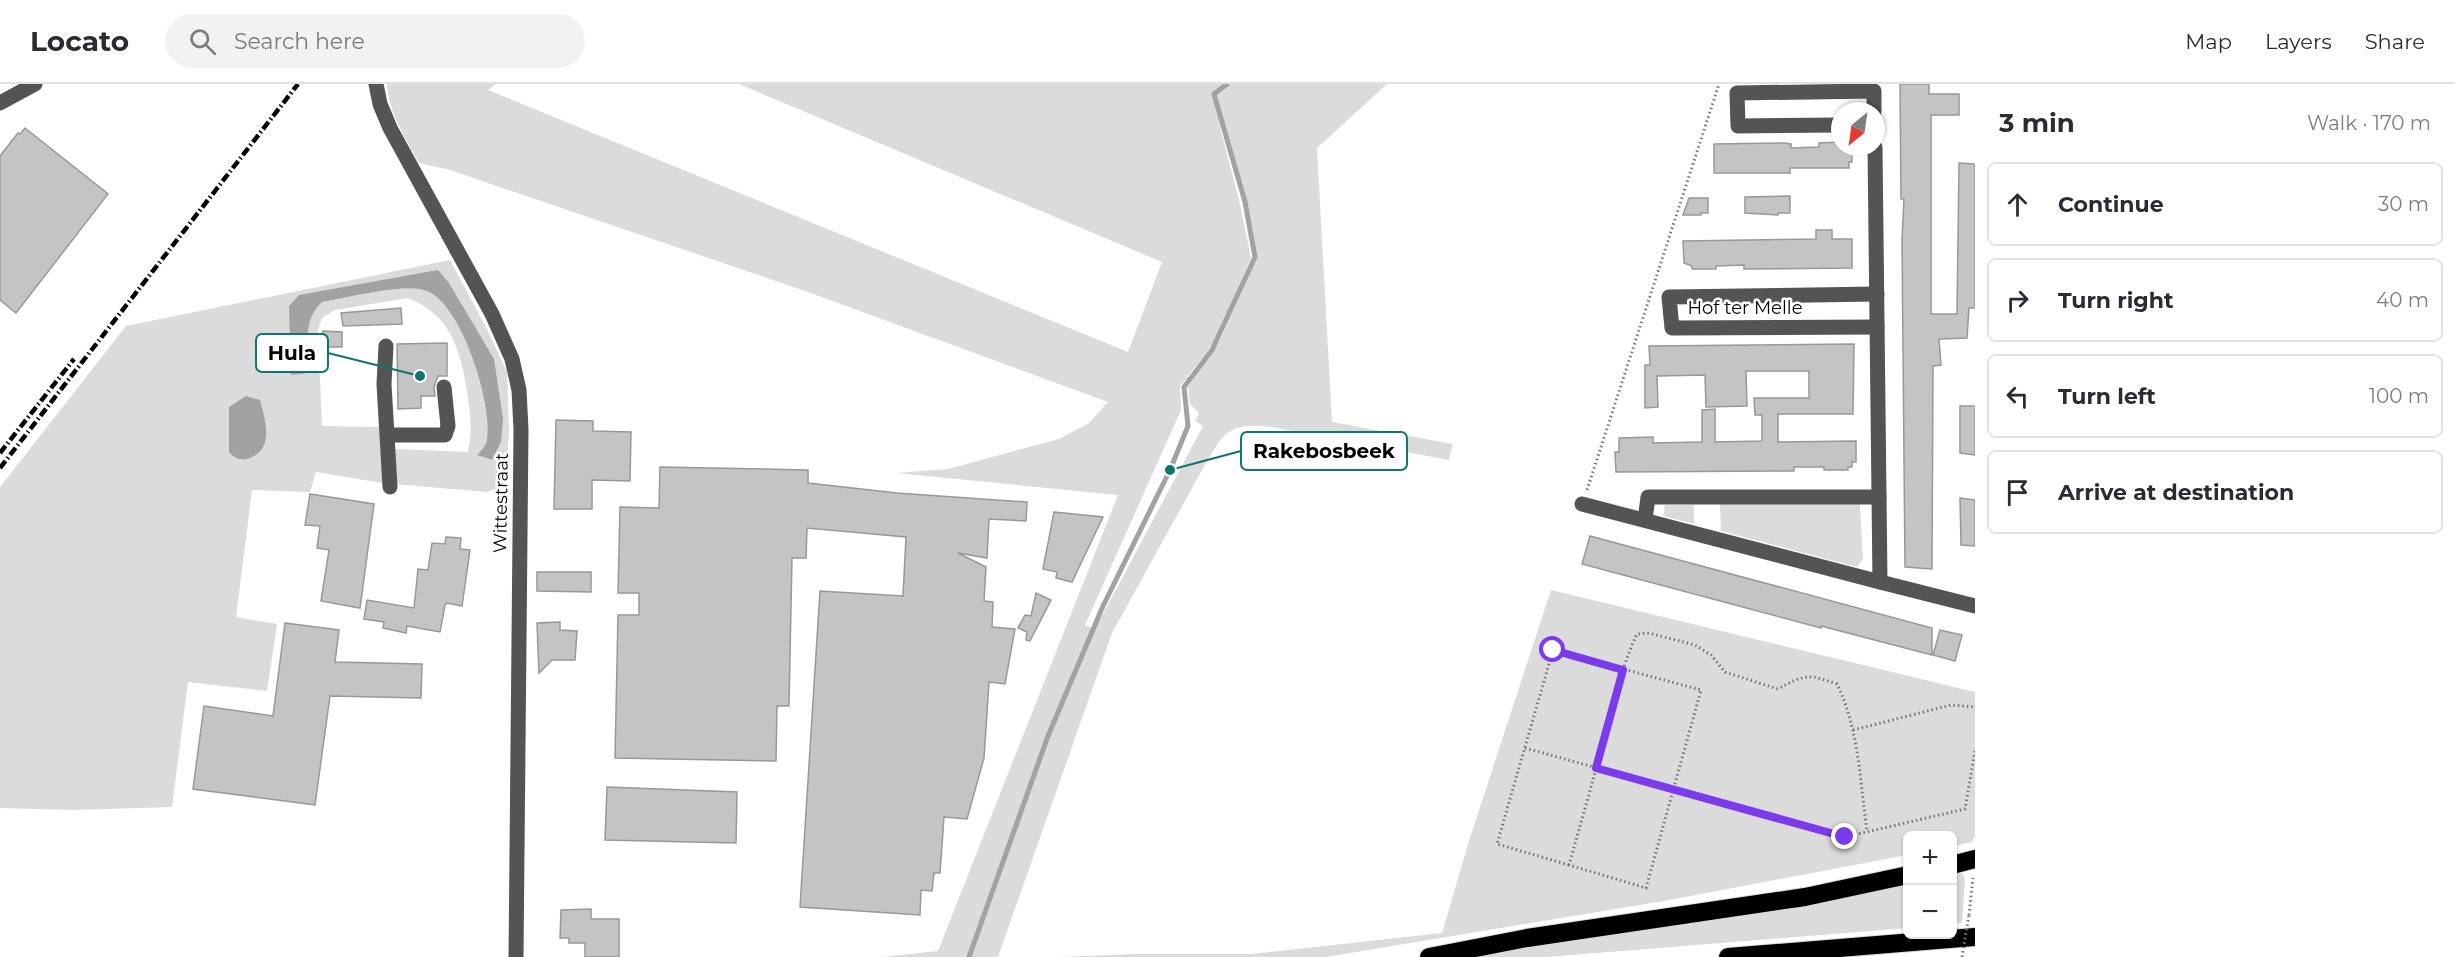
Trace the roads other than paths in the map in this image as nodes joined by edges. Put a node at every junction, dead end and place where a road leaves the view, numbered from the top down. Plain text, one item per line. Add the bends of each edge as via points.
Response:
1 (35, 84) edge
2 (376, 84) edge
3 (1874, 102) edge
4 (0, 103) edge
5 (1831, 125) edge
6 (1875, 156) edge
7 (1877, 294) junction
8 (1877, 327) junction
9 (386, 346) dead end
10 (444, 387) dead end
11 (388, 435) junction
12 (390, 487) dead end
13 (1879, 497) junction
14 (1582, 504) road end
15 (1646, 520) junction
16 (1880, 582) junction
17 (1975, 606) edge
18 (1975, 860) edge
19 (1957, 864) edge
20 (1903, 876) edge
21 (1975, 938) edge
22 (516, 957) edge
23 (1429, 957) edge
24 (1728, 957) edge

1 - 4 street
2 - 22 street, Wittestraat via 390,128 492,314 512,359 519,390
3 - 5 street via 1874,91 1737,93 1738,126
6 - 7 street
7 - 8 street
7 - 8 street, Hof ter Melle via 1669,297 1672,328
8 - 13 street
9 - 11 street
10 - 11 street via 448,426 445,435
11 - 12 street
13 - 15 street via 1648,497
13 - 16 street
14 - 15 street
15 - 16 street
16 - 17 street
18 - 19 highway
20 - 23 highway via 1805,897 1527,938
21 - 24 highway

